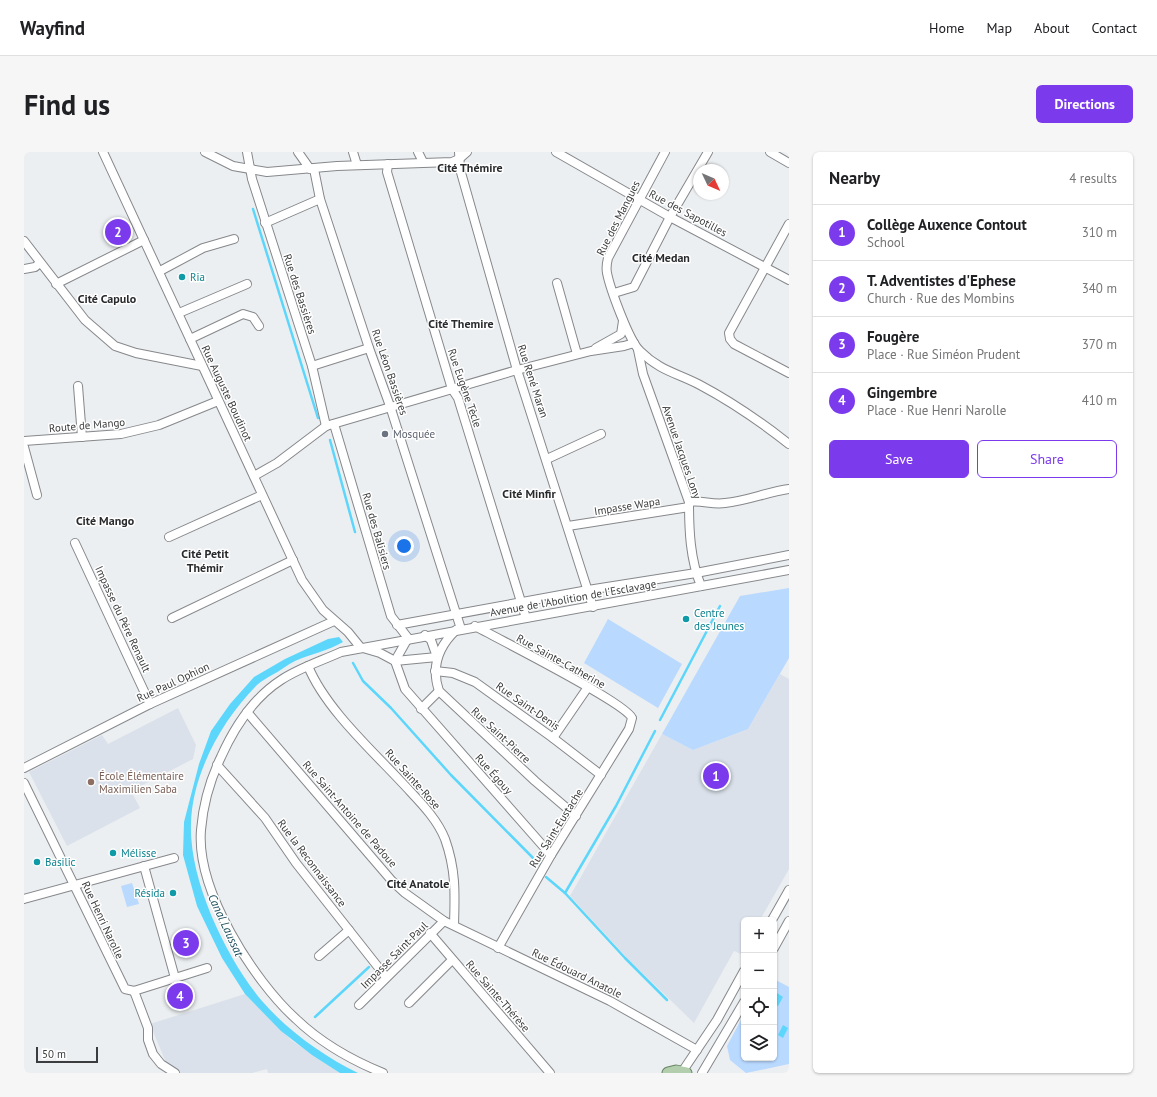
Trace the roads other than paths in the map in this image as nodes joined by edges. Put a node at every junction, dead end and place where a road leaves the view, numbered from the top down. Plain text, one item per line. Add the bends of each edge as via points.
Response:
1 (104, 152) edge
2 (205, 152) edge
3 (247, 152) edge
4 (298, 152) edge
5 (353, 152) edge
6 (418, 152) edge
7 (467, 152) edge
8 (556, 152) edge
9 (665, 152) edge
10 (708, 152) edge
11 (770, 152) edge
12 (459, 156) edge
13 (423, 162) junction
14 (789, 163) edge
15 (388, 164) junction
16 (357, 165) junction
17 (312, 169) junction
18 (252, 170) junction
19 (320, 199) junction
20 (639, 199) junction
21 (670, 217) junction
22 (265, 223) junction
23 (789, 224) edge
24 (234, 239) dead end
25 (24, 240) edge
26 (144, 240) junction
27 (40, 263) junction
28 (765, 268) junction
29 (24, 269) edge
30 (160, 271) junction
31 (789, 280) edge
32 (558, 283) dead end
33 (56, 284) junction
34 (248, 284) dead end
35 (614, 293) junction
36 (179, 313) junction
37 (623, 319) junction
38 (259, 326) dead end
39 (190, 339) junction
40 (634, 343) junction
41 (369, 348) junction
42 (638, 350) junction
43 (592, 351) junction
44 (577, 354) junction
45 (202, 366) junction
46 (312, 366) junction
47 (658, 367) junction
48 (518, 370) junction
49 (789, 373) edge
50 (643, 374) junction
51 (78, 386) dead end
52 (452, 389) junction
53 (218, 401) junction
54 (390, 406) junction
55 (330, 425) junction
56 (601, 434) dead end
57 (82, 437) junction
58 (24, 441) edge
59 (789, 444) edge
60 (24, 447) edge
61 (547, 459) junction
62 (254, 476) junction
63 (789, 489) edge
64 (37, 495) dead end
65 (262, 495) junction
66 (689, 504) junction
67 (568, 526) junction
68 (169, 537) dead end
69 (76, 543) dead end
70 (789, 555) edge
71 (293, 560) junction
72 (789, 570) edge
73 (696, 573) junction
74 (701, 586) junction
75 (588, 590) junction
76 (522, 602) junction
77 (593, 607) junction
78 (457, 615) junction
79 (172, 618) dead end
80 (526, 618) junction
81 (334, 621) junction
82 (397, 625) junction
83 (475, 626) junction
84 (459, 629) junction
85 (425, 635) junction
86 (408, 638) junction
87 (361, 648) junction
88 (437, 657) junction
89 (395, 661) junction
90 (308, 666) junction
91 (435, 671) junction
92 (588, 687) junction
93 (439, 691) junction
94 (150, 704) junction
95 (421, 709) junction
96 (247, 712) junction
97 (632, 720) joint
98 (554, 738) junction
99 (217, 765) junction
100 (24, 768) edge
101 (601, 775) junction
102 (24, 783) edge
103 (576, 816) junction
104 (551, 855) junction
105 (174, 858) dead end
106 (144, 866) junction
107 (75, 884) junction
108 (789, 890) edge
109 (24, 899) edge
110 (774, 917) edge
111 (444, 921) junction
112 (789, 921) edge
113 (454, 925) junction
114 (349, 930) junction
115 (430, 933) junction
116 (777, 943) edge
117 (498, 948) junction
118 (319, 956) dead end
119 (452, 960) junction
120 (207, 968) dead end
121 (386, 977) junction
122 (741, 977) edge
123 (175, 978) junction
124 (134, 991) junction
125 (409, 1003) dead end
126 (359, 1005) dead end
127 (741, 1007) edge
128 (697, 1050) junction
129 (684, 1072) edge
130 (175, 1073) edge
131 (383, 1073) edge
132 (550, 1073) edge
133 (668, 1073) edge
134 (702, 1073) edge

1 - 26 street, Rue Auguste Boudinot
2 - 18 street via 233,166
3 - 18 street, Rue des Bassières
4 - 17 street
5 - 16 street
6 - 13 street
7 - 12 street
8 - 20 street, Rue des Sapotilles
9 - 20 street, Rue des Mangues
10 - 21 street
11 - 14 street
12 - 13 street via 452,162
12 - 48 street, Rue René Maran via 460,169
13 - 15 street
15 - 16 street
15 - 52 street, Rue Eugène Tècle via 387,172
16 - 17 street
17 - 18 street via 267,172
17 - 19 street, Rue Léon Bassières
18 - 22 street, Rue des Bassières via 252,179
19 - 22 street
19 - 41 street, Rue Léon Bassières
20 - 21 street, Rue des Sapotilles
20 - 35 street, Rue des Mangues via 608,258 606,272
21 - 28 street, Rue des Sapotilles
21 - 35 street via 635,285
22 - 46 street, Rue des Bassières
23 - 28 street
24 - 30 street via 204,248
25 - 27 street
26 - 30 street, Rue Auguste Boudinot
26 - 33 street
27 - 29 street
27 - 33 street
28 - 31 street, Rue des Sapotilles
28 - 49 street via 732,325 730,339 734,344
30 - 36 street, Rue Auguste Boudinot
32 - 44 street
33 - 45 street via 85,320 115,346 136,353
34 - 36 street
35 - 37 street, Rue des Mangues
36 - 39 street, Rue Auguste Boudinot
37 - 40 street, Rue des Mangues
37 - 43 street via 621,334
38 - 39 street via 253,317 243,314
39 - 45 street, Rue Auguste Boudinot
40 - 42 street, Rue des Mangues
40 - 43 street
41 - 46 street
41 - 54 street, Rue Léon Bassières
42 - 47 street
42 - 50 street, Avenue Jacques Lony
43 - 44 street
44 - 48 street
45 - 53 street, Rue Auguste Boudinot
46 - 55 street, Rue des Bassières
47 - 50 street via 647,366
47 - 59 street via 699,384 734,404
48 - 52 street
48 - 61 street, Rue René Maran
50 - 66 street, Avenue Jacques Lony
51 - 57 street
52 - 54 street
52 - 76 street, Rue Eugène Tècle via 460,405
53 - 57 street, Route de Mango via 159,425 121,434
53 - 62 street, Rue Auguste Boudinot
54 - 55 street
54 - 78 street, Rue Léon Bassières
55 - 62 street via 277,463
55 - 82 street, Rue des Balisiers via 390,616
56 - 61 street
57 - 58 street, Route de Mango
60 - 64 street
61 - 67 street, Rue René Maran
62 - 65 street, Rue Auguste Boudinot
63 - 66 street, Impasse Wapa via 726,503 699,501
65 - 68 street
65 - 71 street, Rue Auguste Boudinot
66 - 67 street, Impasse Wapa
66 - 73 street, Avenue Jacques Lony via 688,523
67 - 75 street, Rue René Maran
69 - 94 street, Impasse du Pére Renault
70 - 73 street, Avenue de l'Abolition de l'Esclavage
71 - 79 street
71 - 81 street, Rue Auguste Boudinot via 311,595
72 - 74 street, Avenue de l'Abolition de l'Esclavage
73 - 74 street, Avenue Jacques Lony
73 - 75 street, Avenue de l'Abolition de l'Esclavage
74 - 77 street, Avenue de l'Abolition de l'Esclavage
75 - 76 street, Avenue de l'Abolition de l'Esclavage
75 - 77 street, Rue René Maran
76 - 78 street, Avenue de l'Abolition de l'Esclavage
76 - 80 street, Rue Eugène Tècle
77 - 80 street, Avenue de l'Abolition de l'Esclavage
78 - 82 street, Avenue de l'Abolition de l'Esclavage
78 - 84 street, Rue Léon Bassières
80 - 83 street, Avenue de l'Abolition de l'Esclavage
81 - 87 street, Rue Auguste Boudinot via 348,632
81 - 94 street, Rue Paul Ophion
82 - 86 street, Rue des Balisiers
83 - 84 street, Avenue de l'Abolition de l'Esclavage
83 - 92 street, Rue Sainte-Catherine
84 - 85 street, Avenue de l'Abolition de l'Esclavage
84 - 88 street via 446,639
85 - 86 street, Avenue de l'Abolition de l'Esclavage
85 - 88 street
86 - 87 street, Avenue de l'Abolition de l'Esclavage
86 - 89 street
87 - 89 street via 380,653
87 - 90 street, Avenue de l'Abolition de l'Esclavage via 341,652
88 - 89 street
88 - 91 street
89 - 95 street, Rue Égouy via 405,689
90 - 96 street, Avenue de l'Abolition de l'Esclavage via 281,680
90 - 113 street, Rue Sainte-Rose via 315,683 329,703 440,828 455,879
91 - 93 street
91 - 98 street, Rue Saint-Denis via 453,673 475,682
92 - 97 street, Rue Sainte-Catherine via 624,709
92 - 98 street
93 - 95 street
93 - 103 street, Rue Saint-Pierre
94 - 100 street, Rue Paul Ophion
95 - 104 street, Rue Égouy
96 - 99 street, Avenue de l'Abolition de l'Esclavage via 230,737
96 - 111 street, Rue Saint-Antoine de Padoue via 392,880 409,897
97 - 101 street, Rue Saint-Eustache
98 - 101 street, Rue Saint-Denis
99 - 114 street, Rue la Reconnaissance via 265,818 296,863
99 - 131 street, Avenue de l'Abolition de l'Esclavage via 207,795 201,831 203,860 210,888 220,912 241,949 269,989 296,1020 351,1060
101 - 103 street, Rue Saint-Eustache
102 - 107 street, Rue Henri Narolle
103 - 104 street, Rue Saint-Eustache
104 - 117 street, Rue Saint-Eustache
105 - 106 street
106 - 107 street
106 - 123 street
107 - 109 street
107 - 124 street, Rue Henri Narolle via 125,989
108 - 110 street
111 - 113 street, Rue Édouard Anatole
111 - 115 street, Impasse Saint-Paul
112 - 116 street
113 - 117 street, Rue Édouard Anatole
114 - 118 street
114 - 121 street, Rue la Reconnaissance
115 - 119 street, Rue Sainte-Thérèse
115 - 121 street, Impasse Saint-Paul
117 - 128 street, Rue Édouard Anatole via 610,1001
119 - 125 street
119 - 132 street, Rue Sainte-Thérèse
120 - 123 street
121 - 126 street, Impasse Saint-Paul
122 - 128 street via 718,1020
123 - 124 street
124 - 130 street via 148,1028 148,1040 153,1054 161,1064
127 - 134 street
128 - 129 street
129 - 133 main road

